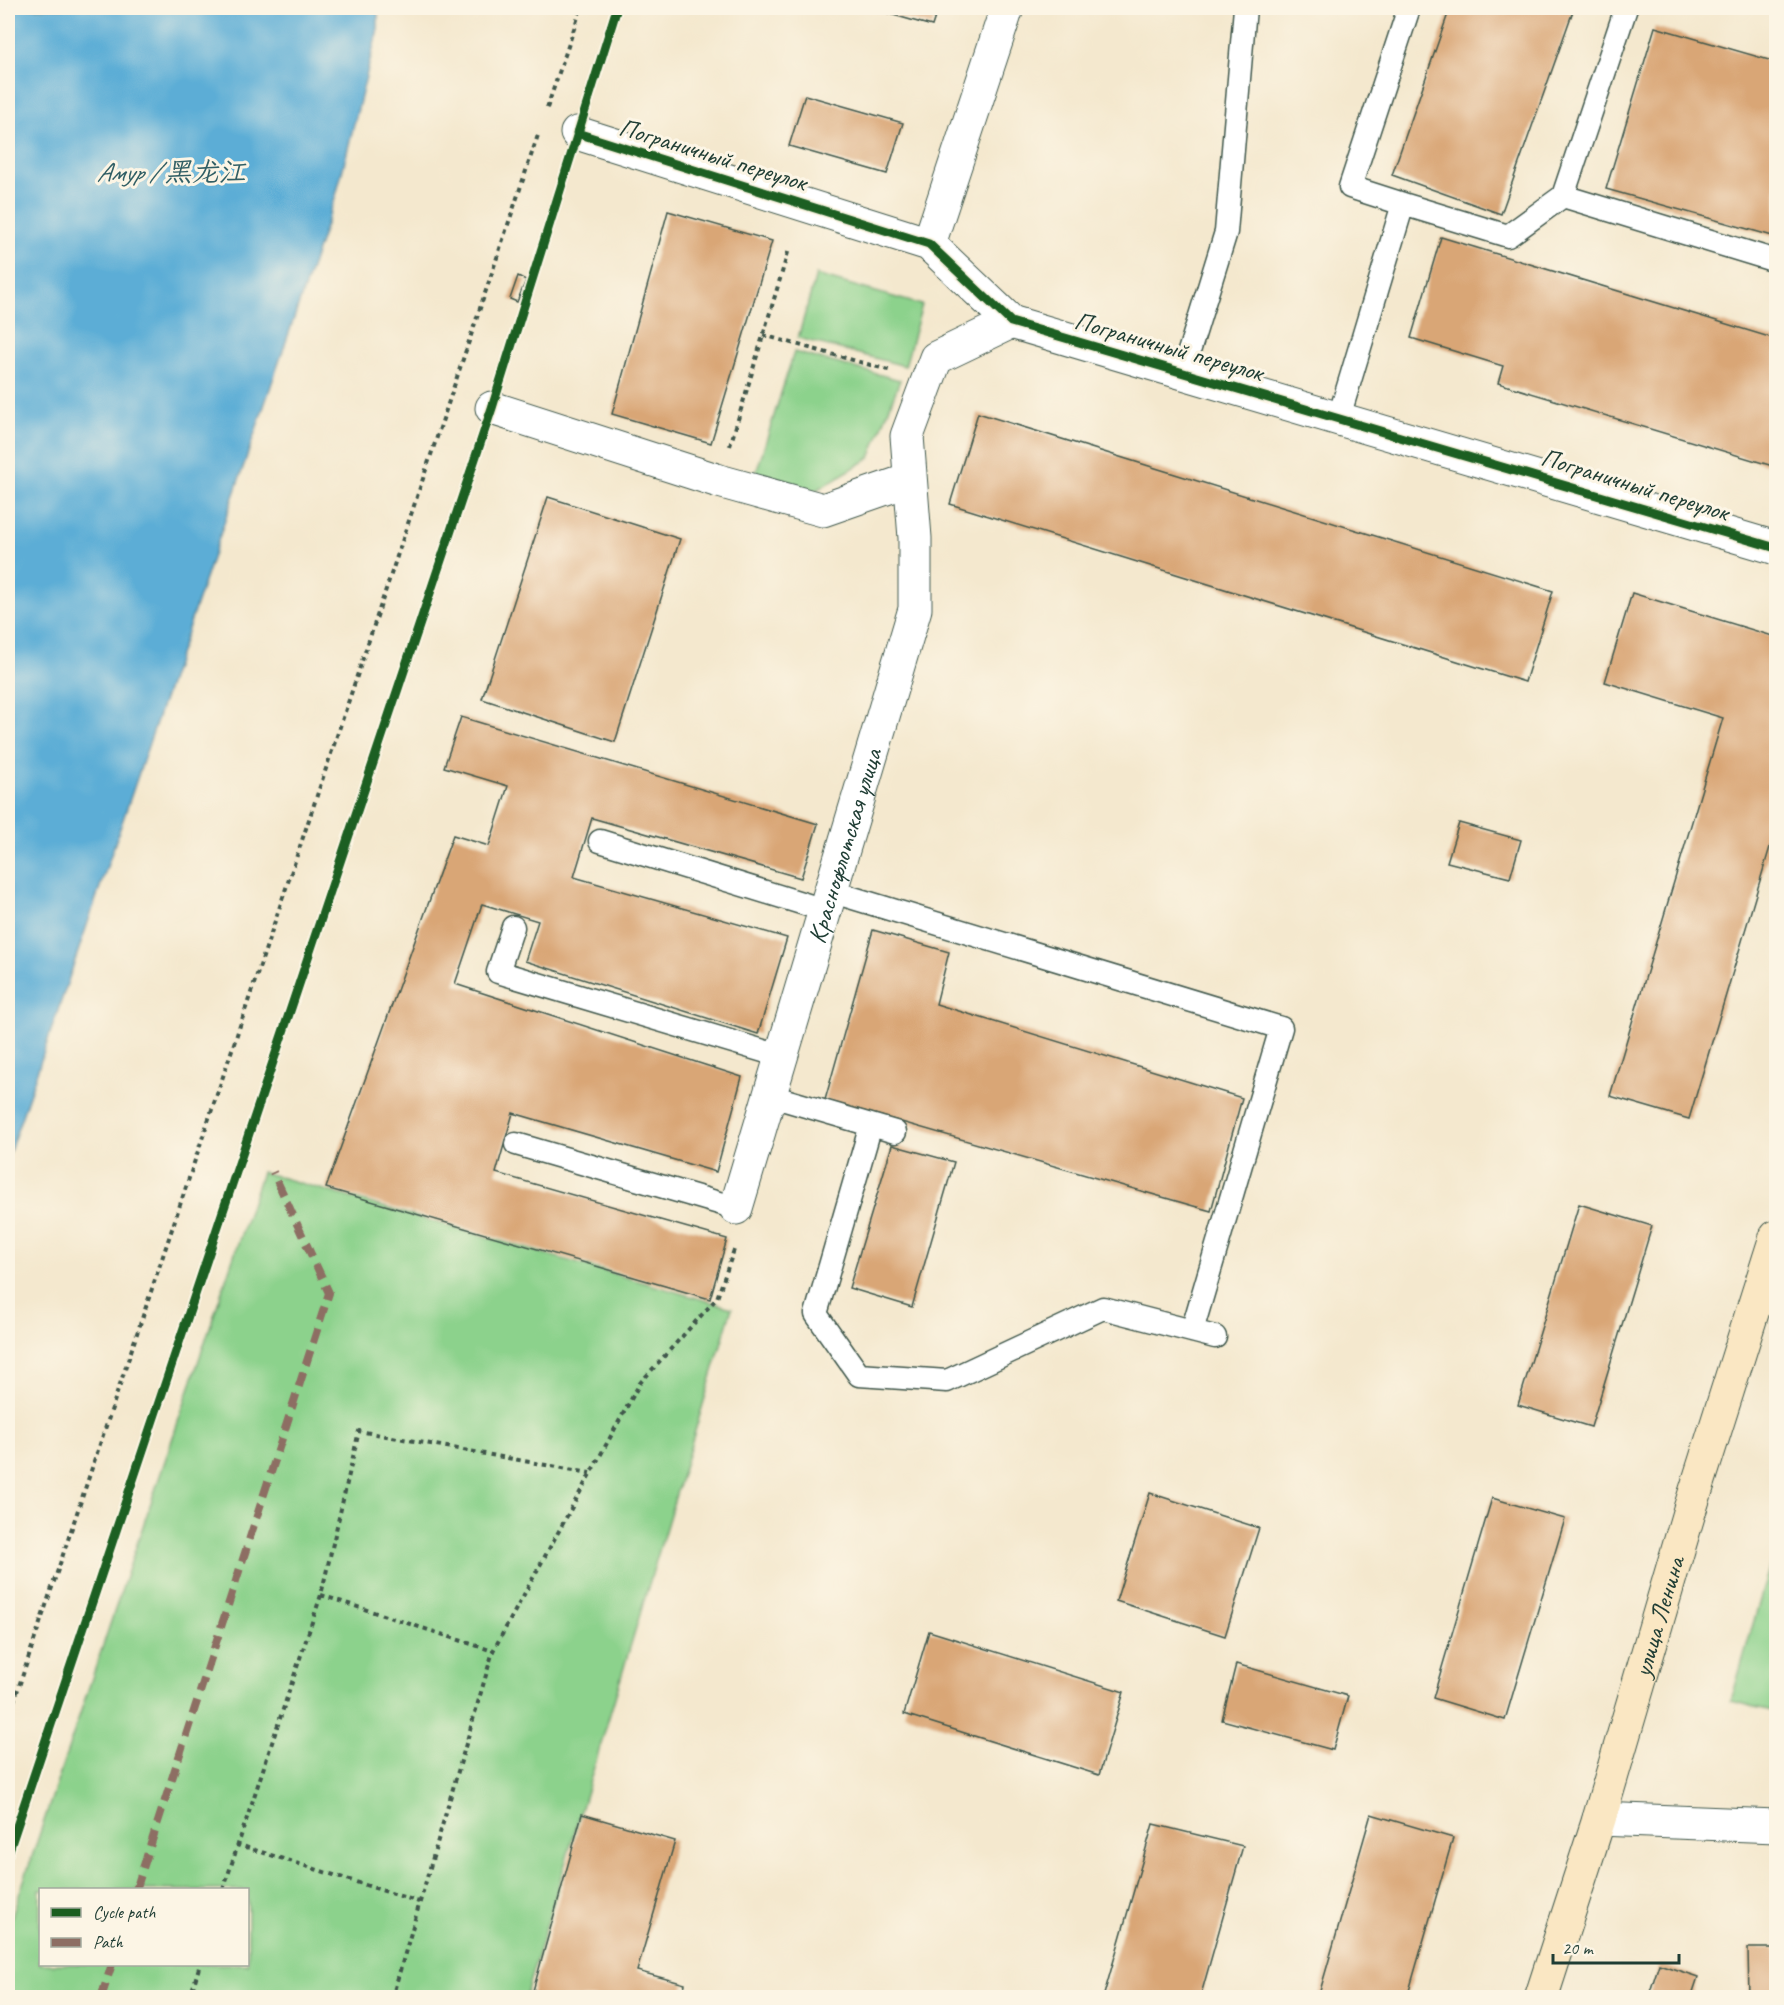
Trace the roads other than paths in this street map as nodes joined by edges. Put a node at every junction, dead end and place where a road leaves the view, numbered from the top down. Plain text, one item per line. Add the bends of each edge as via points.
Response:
1 (1007, 8) edge
2 (1245, 8) edge
3 (1409, 8) edge
4 (1626, 8) edge
5 (578, 133) dead end
6 (1563, 196) junction
7 (1403, 204) junction
8 (929, 244) junction
9 (1776, 261) edge
10 (1011, 322) junction
11 (1183, 371) junction
12 (492, 408) dead end
13 (1339, 417) junction
14 (909, 480) junction
15 (1776, 548) edge
16 (600, 841) dead end
17 (827, 900) junction
18 (513, 927) dead end
19 (780, 1056) junction
20 (768, 1095) junction
21 (871, 1125) junction
22 (895, 1132) dead end
23 (516, 1144) dead end
24 (736, 1208) joint
25 (1776, 1237) edge
26 (1192, 1331) junction
27 (1215, 1337) dead end
28 (1599, 1819) junction
29 (1776, 1826) edge
30 (1541, 1998) edge

1 - 8 street
2 - 11 lane via 1226,232
3 - 7 lane via 1350,187
4 - 6 lane
5 - 8 street, Пограничный переулок
6 - 7 lane via 1508,236
6 - 9 lane
7 - 13 lane
8 - 10 street, Пограничный переулок
10 - 11 street, Пограничный переулок
10 - 14 street, Краснофлотская улица via 936,358 907,436
11 - 13 street, Пограничный переулок
12 - 14 street via 823,510
13 - 15 street, Пограничный переулок
14 - 17 street, Краснофлотская улица via 915,538 915,609
16 - 17 lane
17 - 19 street, Краснофлотская улица
17 - 26 lane via 1281,1028
18 - 19 lane via 498,972
19 - 20 street, Краснофлотская улица
20 - 21 lane
20 - 24 street, Краснофлотская улица
21 - 22 lane
21 - 26 lane via 816,1314 860,1375 947,1382 1103,1308
23 - 24 lane
25 - 28 main road, улица Ленина via 1690,1509
26 - 27 lane
28 - 29 street
28 - 30 main road, улица Ленина

